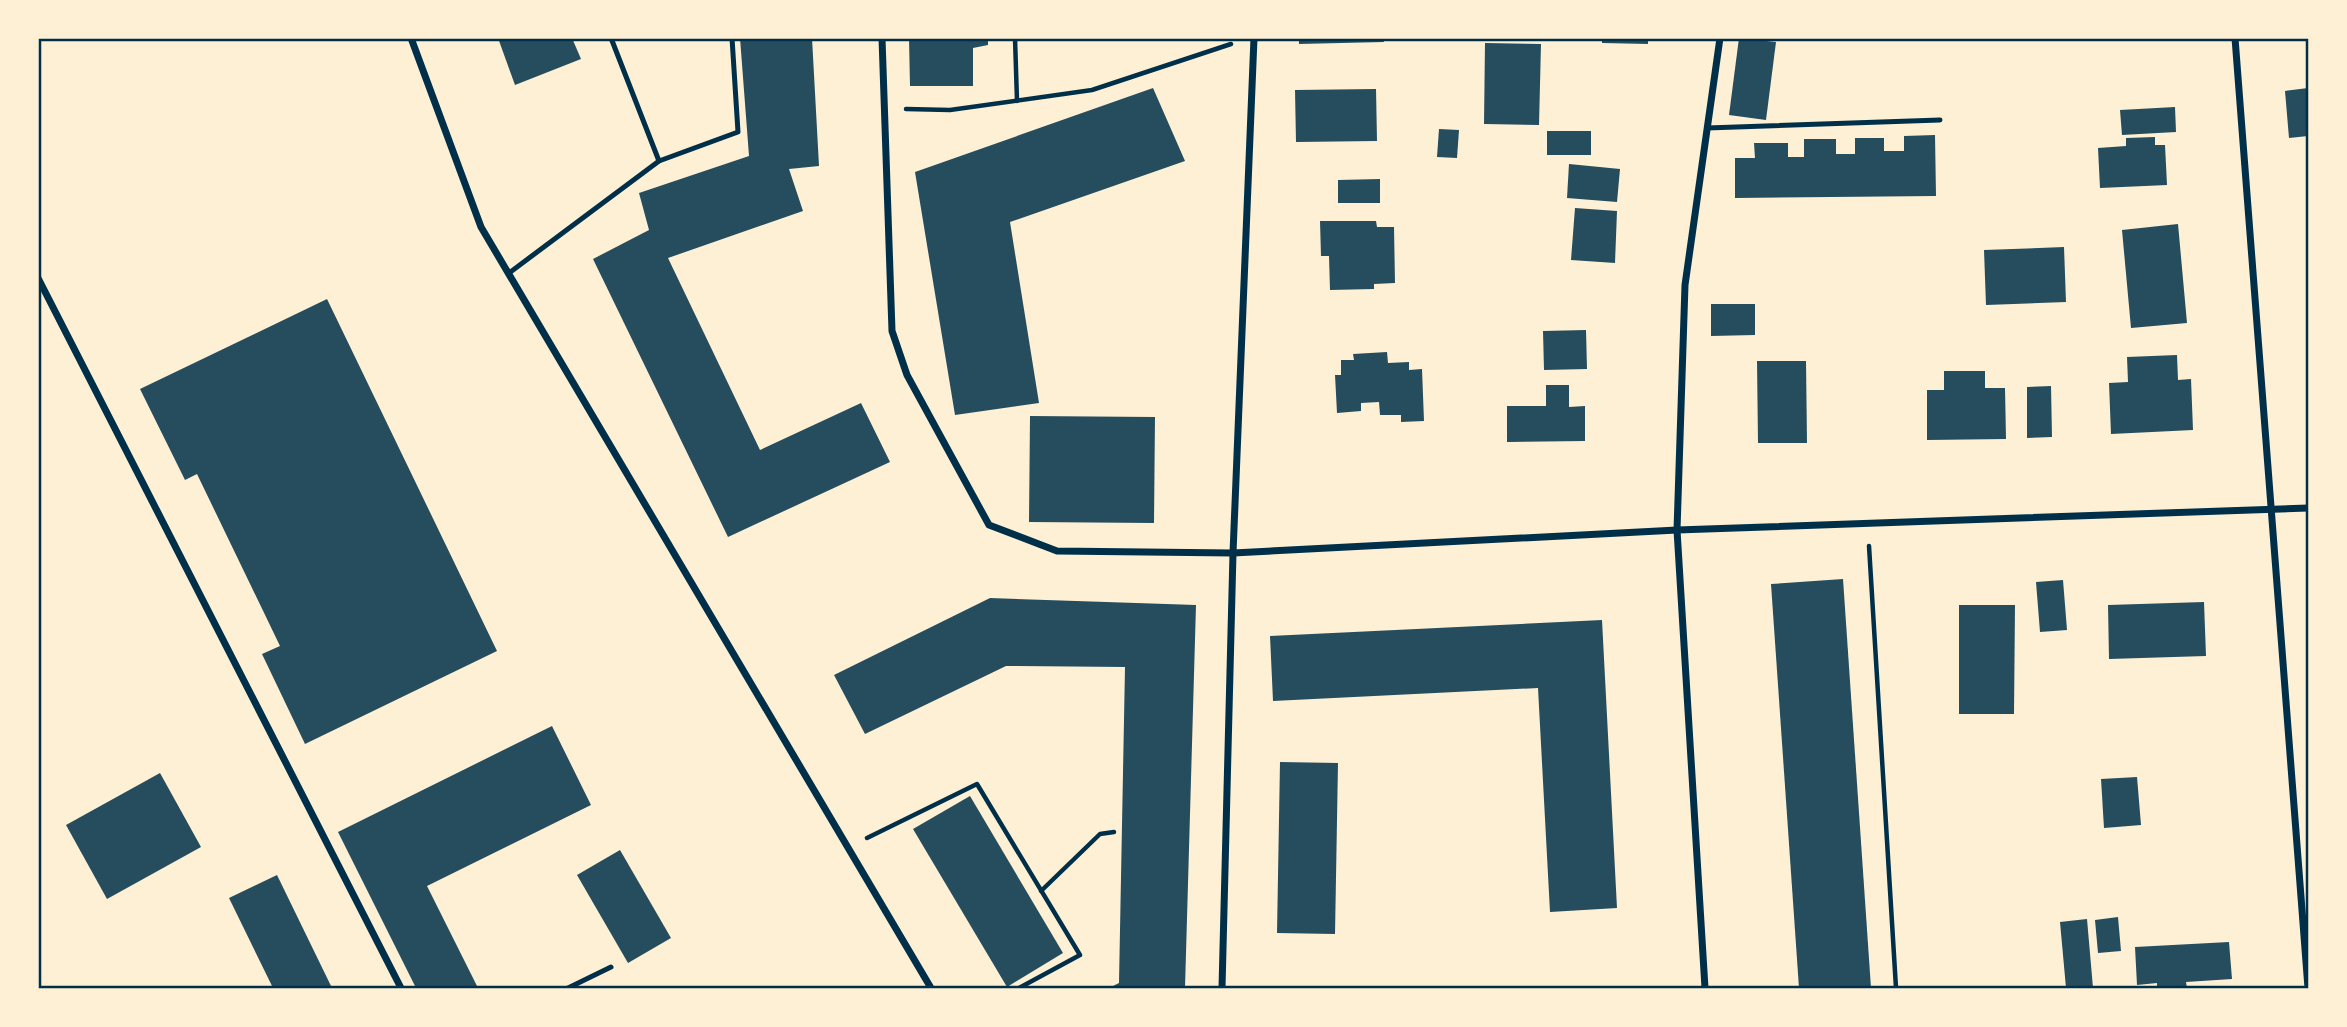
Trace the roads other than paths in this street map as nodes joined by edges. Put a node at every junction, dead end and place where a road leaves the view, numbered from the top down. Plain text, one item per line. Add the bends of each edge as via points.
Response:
1 (411, 38) edge
2 (611, 38) edge
3 (732, 38) edge
4 (882, 38) edge
5 (1254, 38) edge
6 (1720, 38) edge
7 (2235, 38) edge
8 (1940, 120) dead end
9 (1707, 128) junction
10 (659, 161) junction
11 (509, 273) junction
12 (38, 278) edge
13 (2308, 508) edge
14 (2272, 510) junction
15 (1677, 530) junction
16 (1233, 553) junction
17 (611, 967) dead end
18 (401, 989) edge
19 (568, 989) edge
20 (931, 989) edge
21 (1222, 989) edge
22 (1705, 989) edge
23 (2308, 989) edge

1 - 11 street via 481,227
2 - 10 lane
3 - 10 lane via 738,132
4 - 16 street via 892,331 906,375 989,525 1057,551
5 - 16 street
6 - 9 street
7 - 14 street
8 - 9 lane
9 - 15 street via 1685,285
10 - 11 lane
11 - 20 street
12 - 18 street
13 - 14 street
14 - 15 street
14 - 23 street
15 - 16 street
15 - 22 street
16 - 21 street
17 - 19 lane

